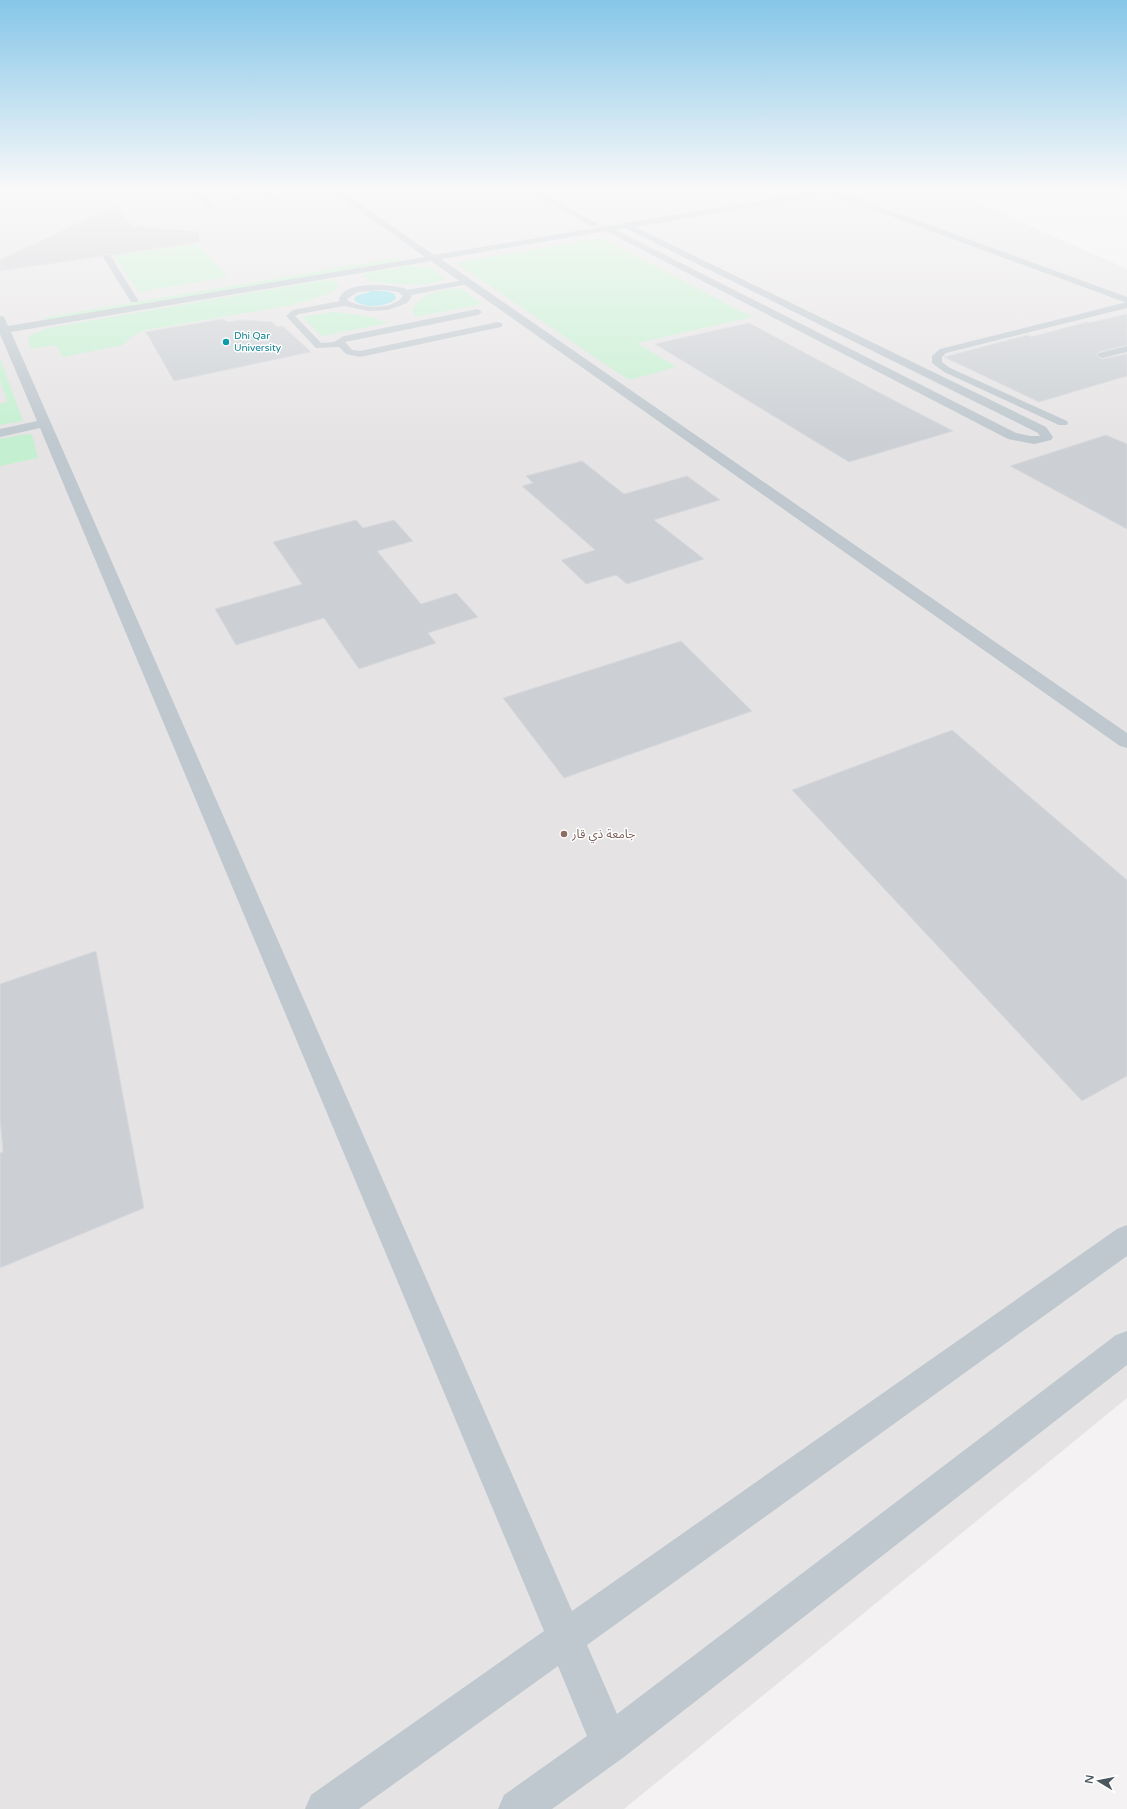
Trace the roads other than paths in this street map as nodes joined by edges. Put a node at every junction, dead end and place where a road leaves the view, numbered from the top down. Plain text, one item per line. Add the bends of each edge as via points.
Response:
1 (117, 274) edge
2 (301, 274) edge
3 (329, 274) edge
4 (348, 274) edge
5 (455, 274) edge
6 (696, 274) edge
7 (725, 274) edge
8 (1058, 274) edge
9 (1081, 274) edge
10 (465, 282) junction
11 (364, 288) junction
12 (1127, 291) edge
13 (761, 292) junction
14 (406, 293) junction
15 (742, 298) junction
16 (134, 300) junction
17 (1127, 300) edge
18 (345, 303) junction
19 (1127, 304) edge
20 (386, 308) junction
21 (478, 312) dead end
22 (1, 325) edge
23 (498, 325) dead end
24 (409, 326) junction
25 (850, 336) junction
26 (428, 340) junction
27 (828, 342) junction
28 (341, 344) junction
29 (1127, 349) edge
30 (1102, 355) dead end
31 (969, 394) junction
32 (942, 400) junction
33 (1063, 423) dead end
34 (45, 424) junction
35 (0, 433) edge
36 (1127, 742) edge
37 (1127, 1239) edge
38 (1127, 1346) edge
39 (566, 1638) junction
40 (610, 1743) junction
41 (325, 1809) edge
42 (518, 1809) edge

1 - 16 lane
2 - 16 street
3 - 22 street
4 - 11 lane
5 - 10 street
6 - 15 street
7 - 13 street
8 - 17 street
9 - 12 street
10 - 14 lane
10 - 36 street
11 - 14 lane via 389,287
11 - 18 lane via 344,296
13 - 15 street
13 - 25 street
14 - 20 lane via 408,296 402,303
15 - 27 street
16 - 22 street
18 - 20 lane via 357,308
18 - 28 lane via 296,312 290,316 319,346
19 - 33 lane via 944,351 937,356 938,363 947,370
20 - 24 lane
21 - 24 lane
22 - 34 street
23 - 26 lane
24 - 26 lane
24 - 28 lane via 344,339 339,341
25 - 27 street
25 - 31 street
26 - 28 lane via 360,354 352,353
27 - 32 street
29 - 30 lane
31 - 32 street
31 - 32 street via 1042,430 1047,437 1035,440 1012,436
34 - 35 street
34 - 39 street
37 - 39 street
38 - 40 street
39 - 40 street
39 - 41 street
40 - 42 street

